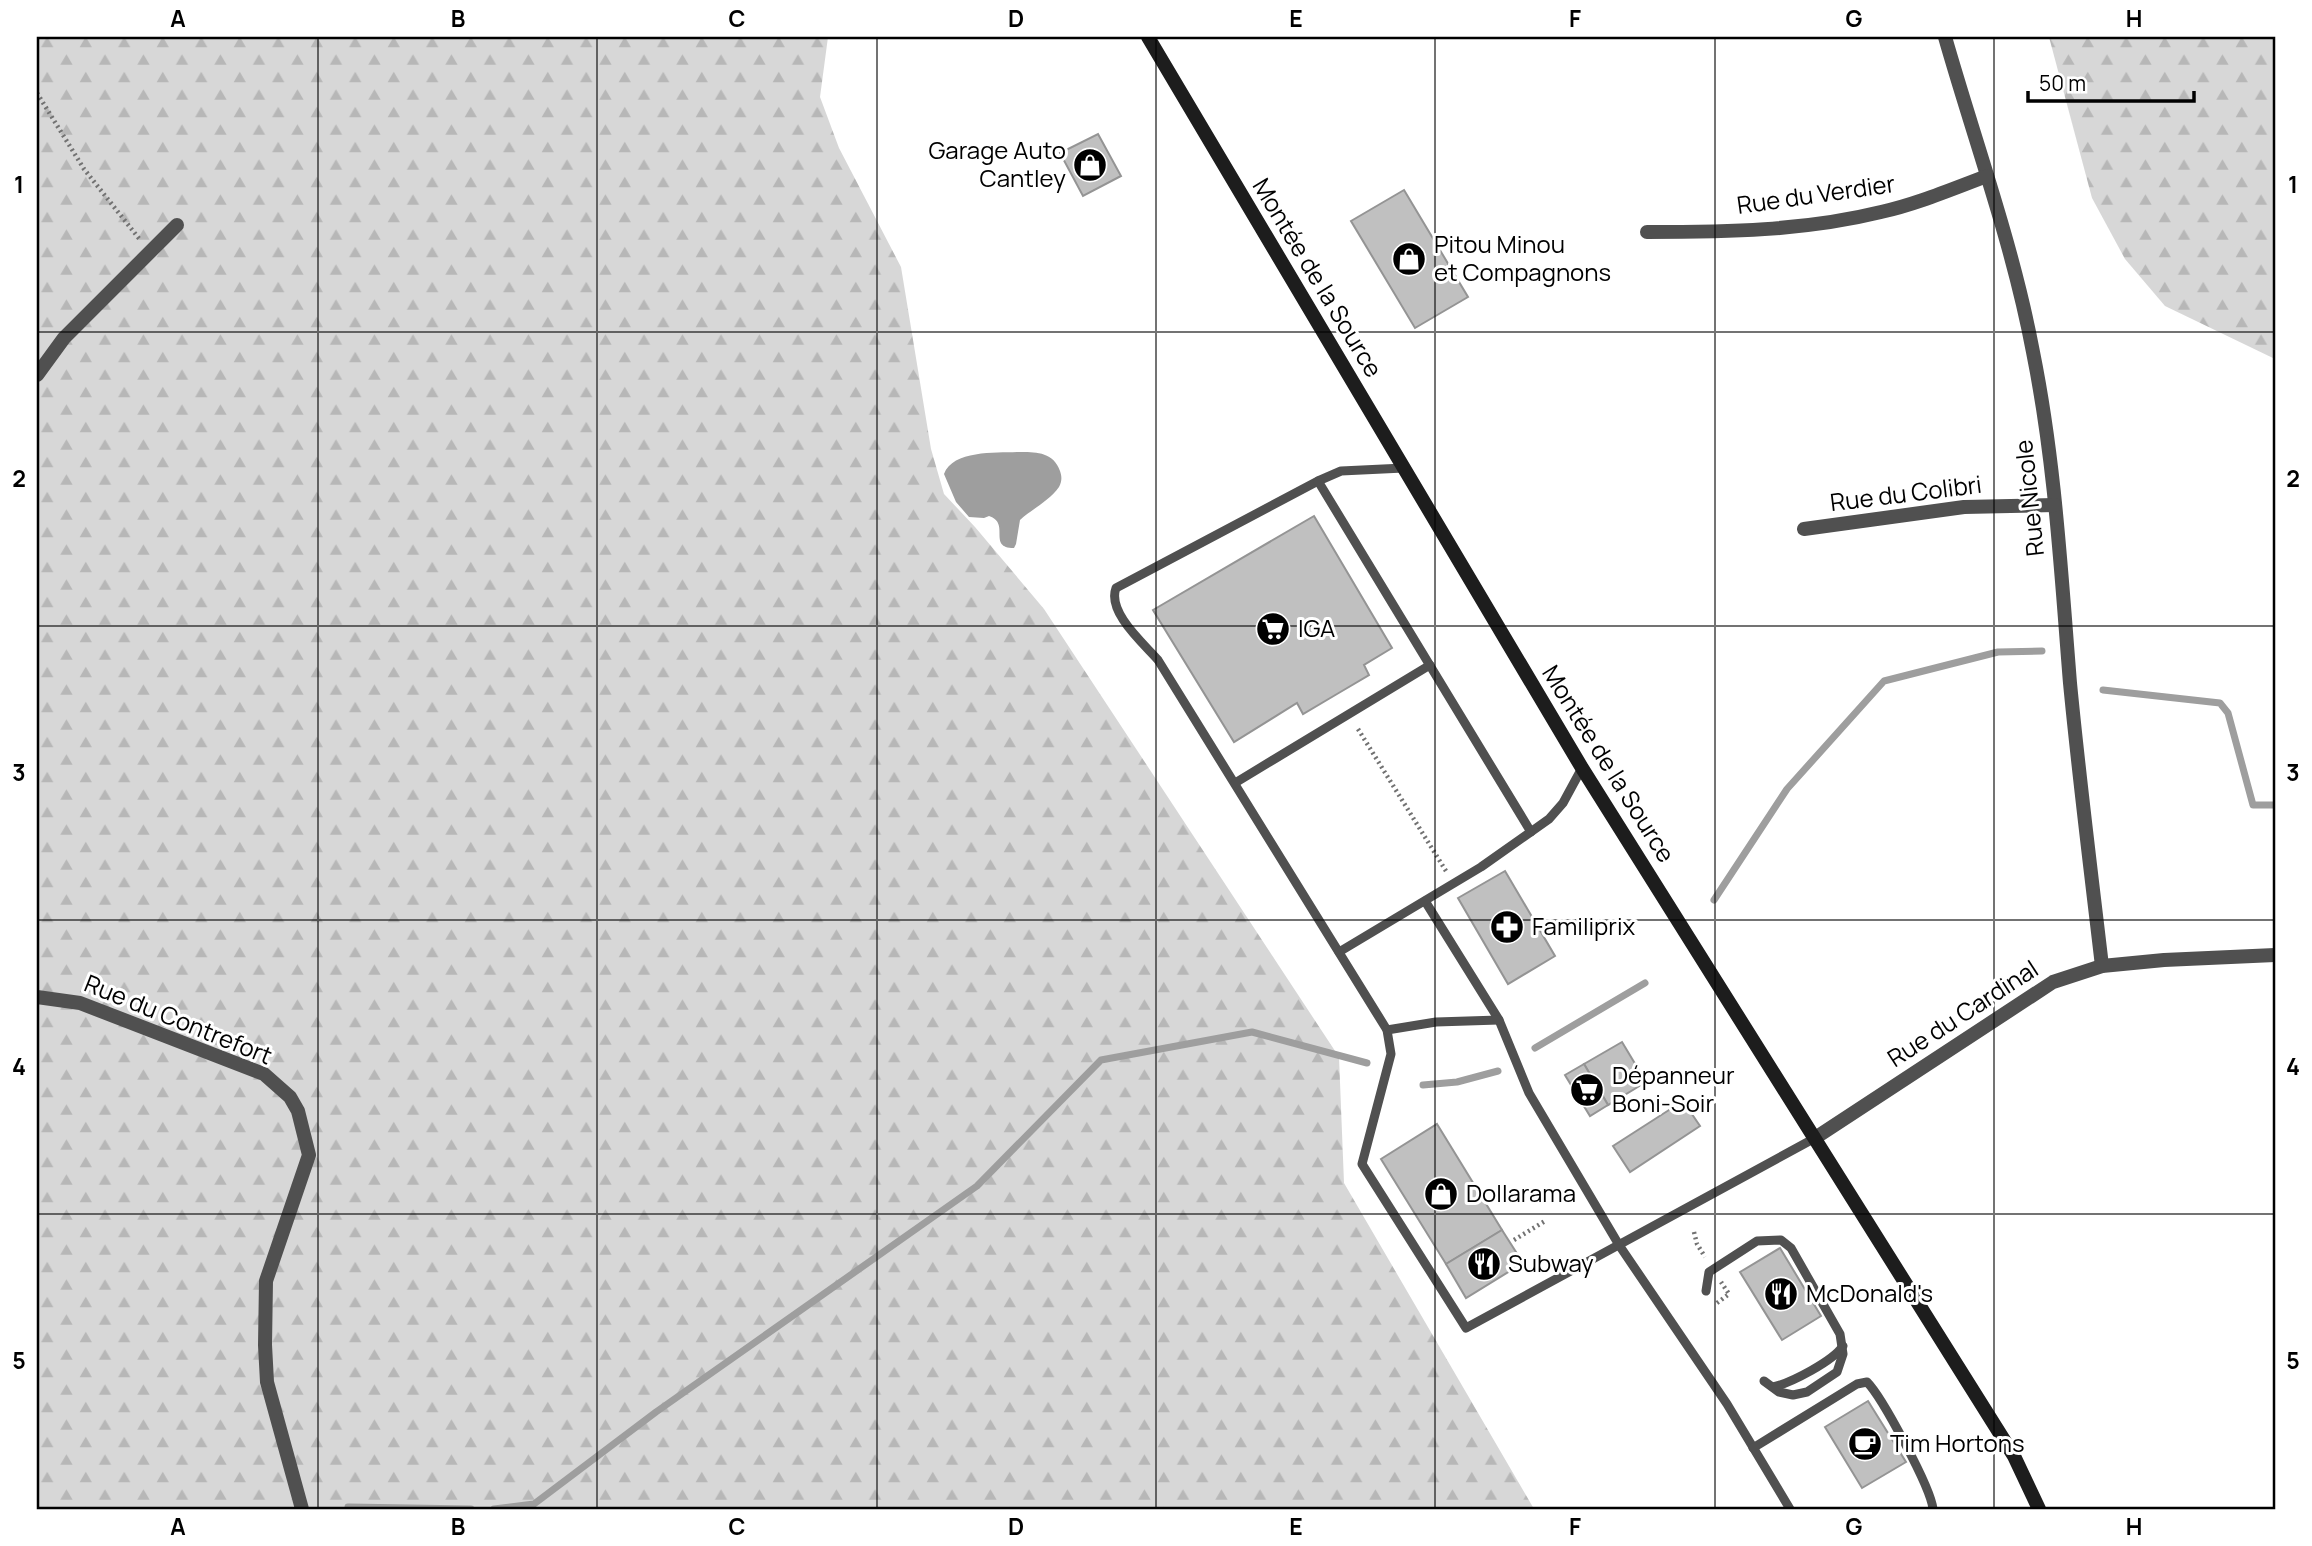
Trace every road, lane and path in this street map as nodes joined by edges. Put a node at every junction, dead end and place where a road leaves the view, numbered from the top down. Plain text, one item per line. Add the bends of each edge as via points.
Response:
1 (1148, 37) edge
2 (1945, 37) edge
3 (37, 93) edge
4 (1987, 176) junction
5 (177, 225) dead end
6 (1647, 232) dead end
7 (149, 252) junction
8 (37, 375) edge
9 (1404, 468) junction
10 (1318, 481) junction
11 (2055, 505) junction
12 (1804, 529) dead end
13 (1430, 665) junction
14 (1358, 729) dead end
15 (1582, 768) junction
16 (1235, 783) junction
17 (1531, 832) junction
18 (1454, 884) junction
19 (1425, 901) junction
20 (1339, 952) junction
21 (2275, 955) edge
22 (2102, 966) junction
23 (37, 997) edge
24 (1499, 1020) junction
25 (1387, 1030) junction
26 (1815, 1138) junction
27 (1545, 1221) dead end
28 (1694, 1232) dead end
29 (1514, 1240) dead end
30 (1698, 1244) dead end
31 (1619, 1245) junction
32 (1706, 1291) dead end
33 (1843, 1345) junction
34 (1765, 1381) dead end
35 (1773, 1387) junction
36 (1753, 1448) junction
37 (302, 1509) edge
38 (1790, 1509) edge
39 (1933, 1509) edge
40 (2039, 1509) edge

1 - 9 main road, Montée de la Source
2 - 4 street, Rue Nicole
3 - 7 path via 84,169
4 - 6 street, Rue du Verdier via 1879,213 1793,226
4 - 11 street, Rue Nicole via 2034,353
5 - 7 street
7 - 8 street via 64,338
9 - 10 lane via 1341,471
9 - 15 main road, Montée de la Source
10 - 13 lane
10 - 16 lane via 1116,588 1114,594 1118,611 1158,660
11 - 12 street, Rue du Colibri via 1964,507
11 - 22 street, Rue Nicole via 2078,774
13 - 16 lane
13 - 17 lane
14 - 18 path
15 - 17 lane via 1563,803
15 - 26 main road, Montée de la Source
16 - 20 lane
17 - 18 lane
18 - 19 lane
19 - 20 lane
19 - 24 lane
20 - 25 lane
21 - 22 street, Rue du Cardinal
22 - 26 street, Rue du Cardinal via 2042,988
23 - 37 street, Rue du Contrefort via 80,1003 264,1074 290,1097 298,1111 309,1155 266,1281 265,1345 267,1382
24 - 25 lane via 1436,1022
24 - 31 lane via 1529,1093
25 - 31 lane via 1391,1054 1363,1164 1466,1328
26 - 31 lane
26 - 40 main road, Montée de la Source via 2014,1456
27 - 29 path
28 - 30 path
31 - 36 lane
32 - 33 lane via 1709,1272 1757,1241 1781,1240 1791,1248
33 - 35 lane via 1836,1355
33 - 35 lane via 1837,1372 1807,1392 1793,1395
34 - 35 lane
36 - 38 lane
36 - 39 lane via 1864,1381 1920,1473

